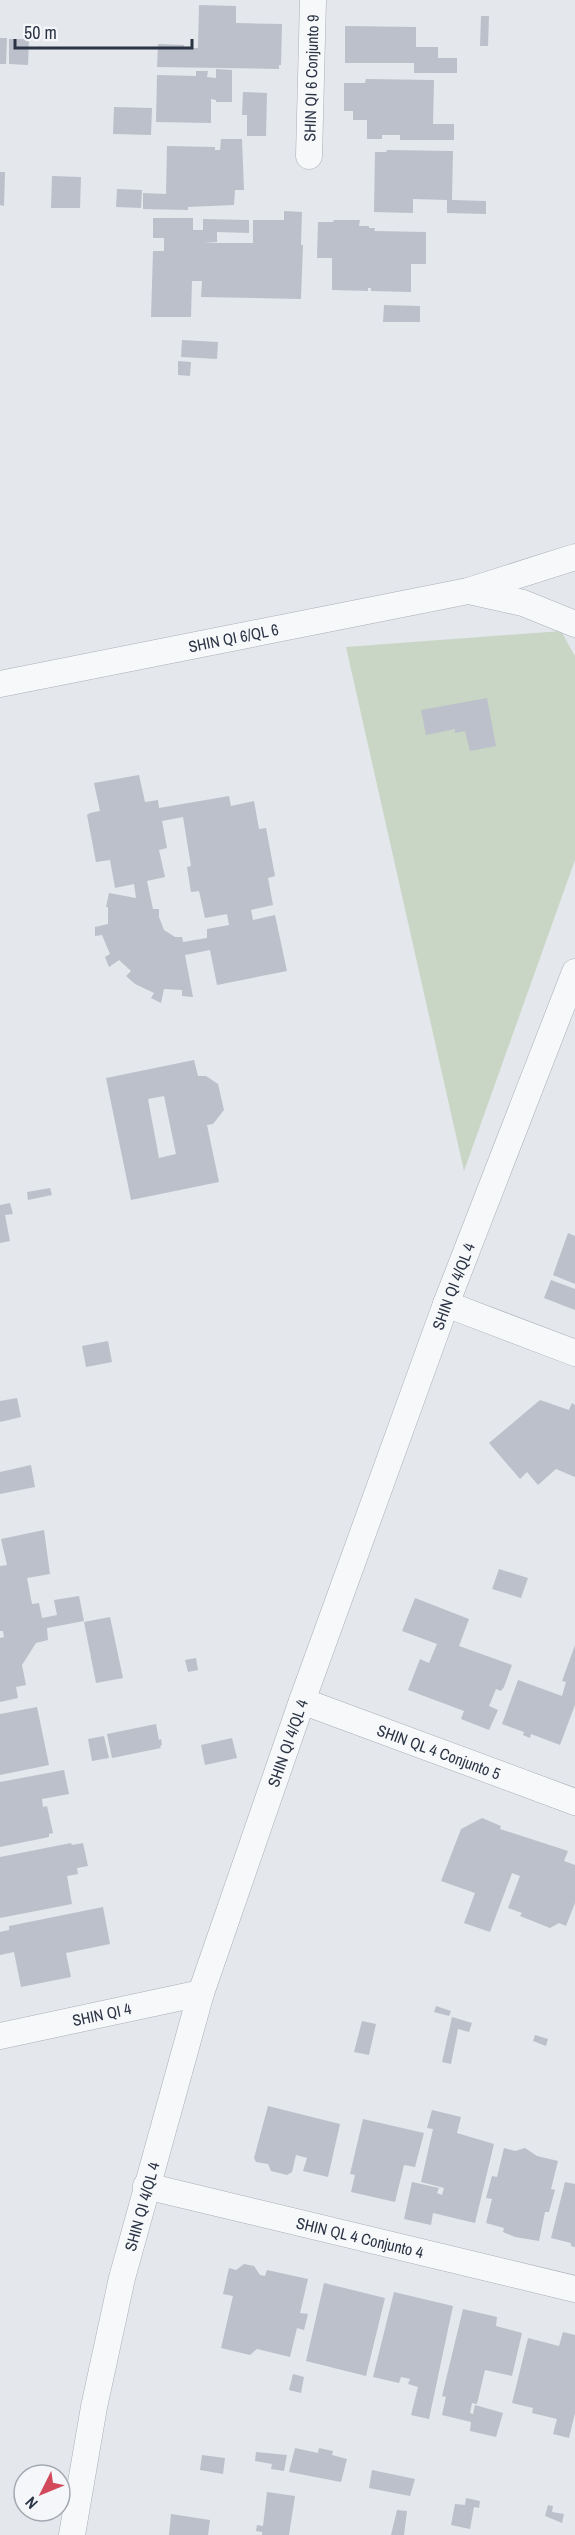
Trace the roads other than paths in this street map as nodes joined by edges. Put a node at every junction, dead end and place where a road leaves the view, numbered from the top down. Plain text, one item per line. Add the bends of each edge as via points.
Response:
1 (313, 0) edge
2 (309, 156) dead end
3 (575, 557) edge
4 (468, 591) junction
5 (575, 624) edge
6 (0, 684) edge
7 (575, 972) edge
8 (446, 1304) junction
9 (575, 1353) edge
10 (302, 1701) junction
11 (575, 1802) edge
12 (201, 1993) junction
13 (0, 2036) edge
14 (146, 2186) junction
15 (575, 2289) edge
16 (72, 2535) edge

1 - 2 street, SHIN QI 6 Conjunto 9
3 - 4 street, SHIN QI 6/QL 6
4 - 5 street, SHIN QI 6/QL 6 via 523,603
4 - 6 street, SHIN QI 6/QL 6
7 - 8 street, SHIN QI 4/QL 4
8 - 9 street
8 - 10 street, SHIN QI 4/QL 4
10 - 11 street, SHIN QL 4 Conjunto 5
10 - 12 street, SHIN QI 4/QL 4
12 - 13 street, SHIN QI 4
12 - 14 street, SHIN QI 4/QL 4
14 - 15 street, SHIN QL 4 Conjunto 4
14 - 16 street, SHIN QI 4/QL 4 via 97,2395

